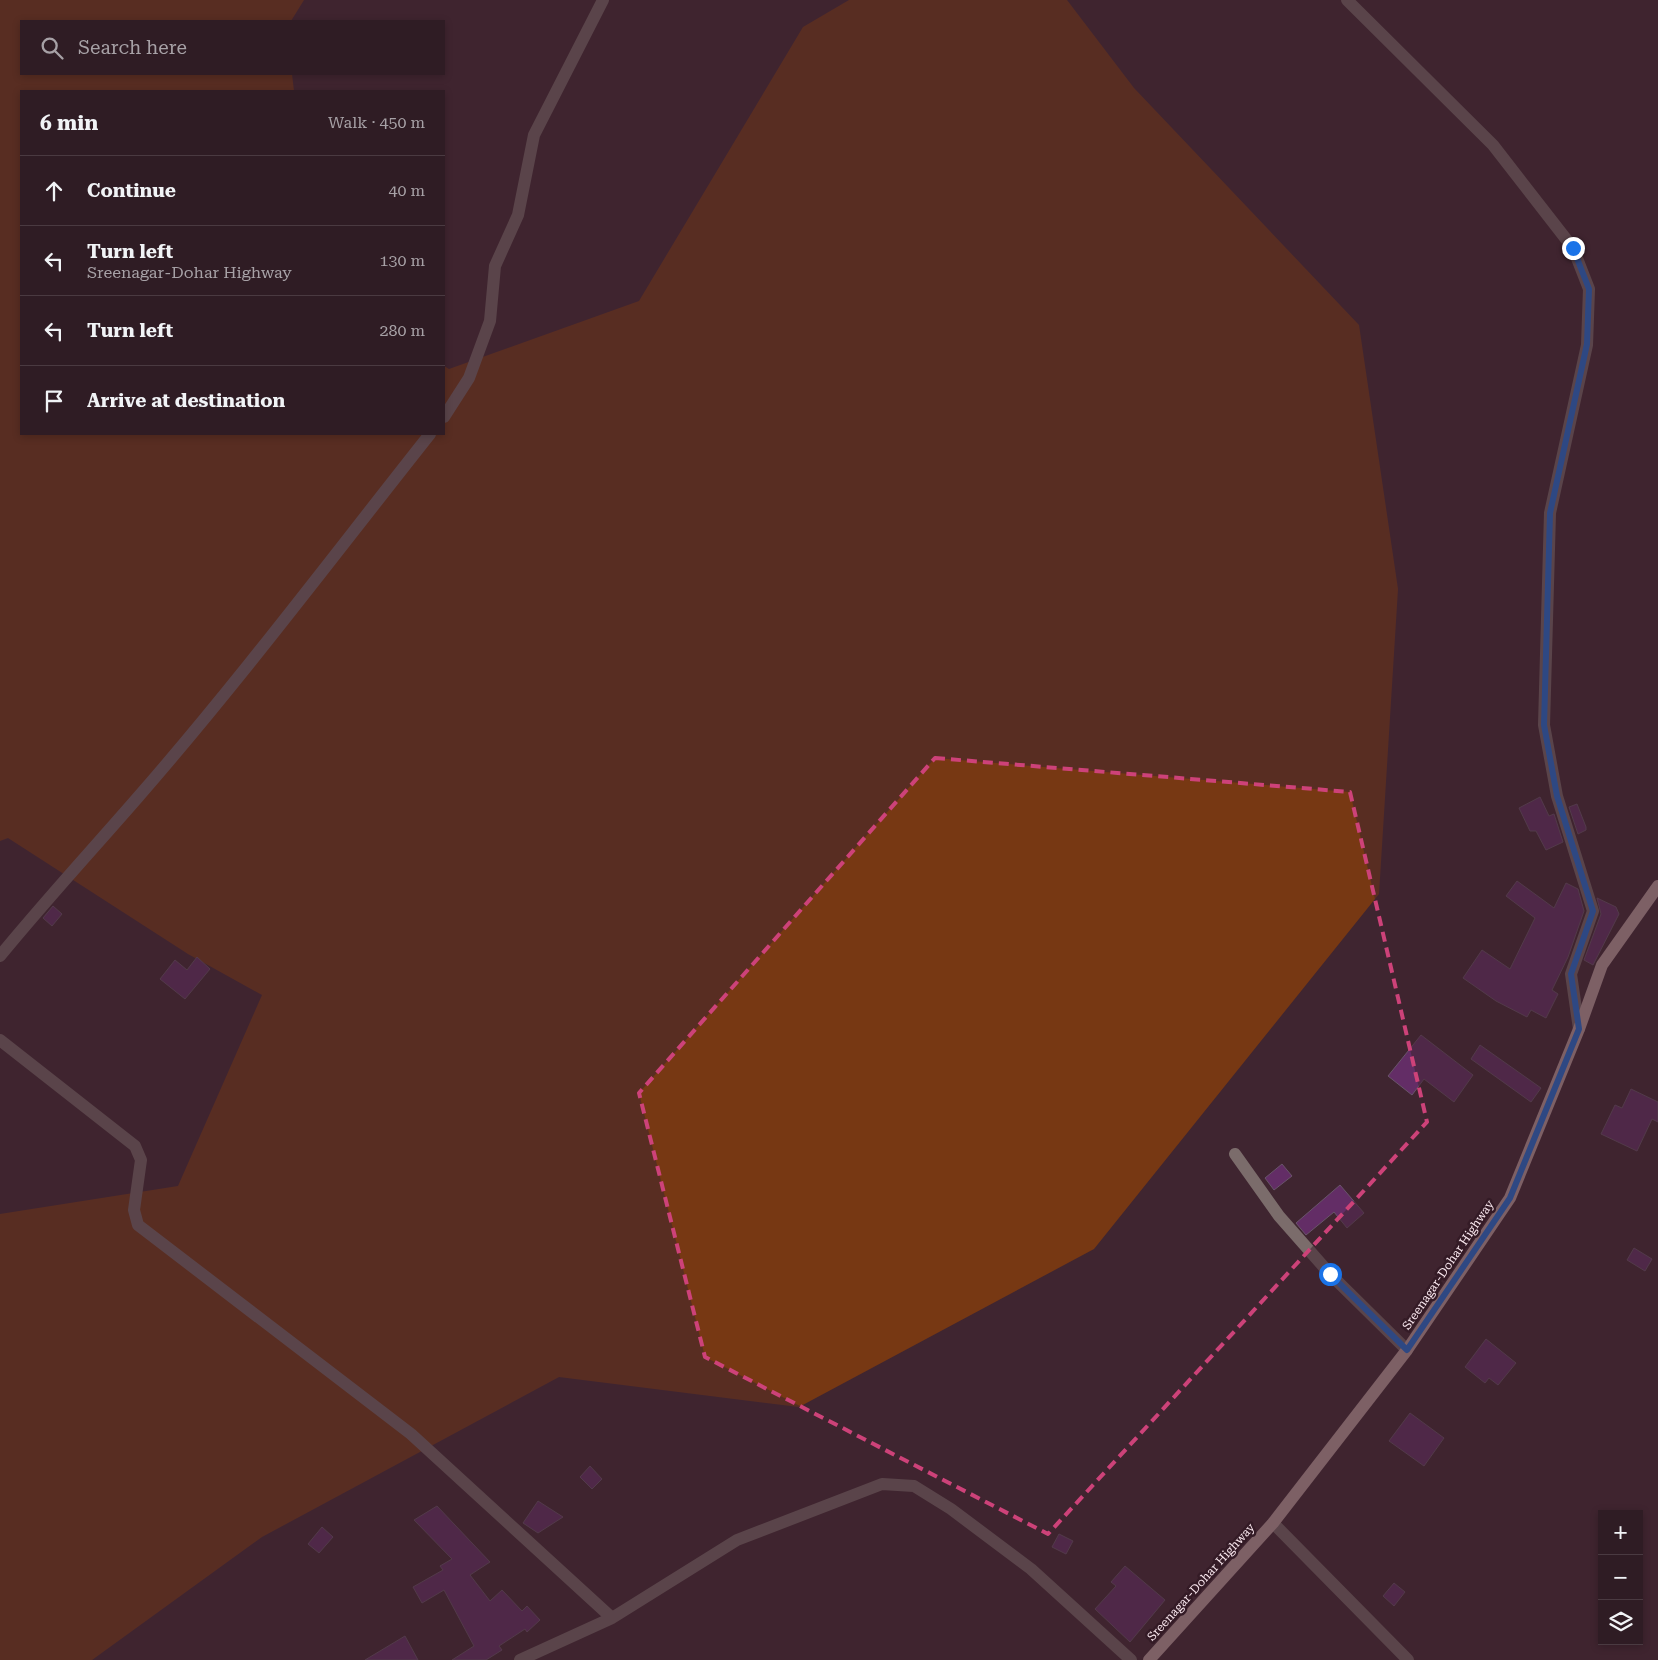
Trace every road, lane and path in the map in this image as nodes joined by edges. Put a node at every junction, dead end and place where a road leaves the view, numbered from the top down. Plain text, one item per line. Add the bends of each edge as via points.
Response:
1 (603, 0) edge
2 (1347, 0) edge
3 (445, 415) edge
4 (429, 435) edge
5 (1658, 886) edge
6 (0, 956) edge
7 (1579, 1029) junction
8 (0, 1040) edge
9 (1235, 1154) dead end
10 (1407, 1350) junction
11 (1273, 1523) junction
12 (612, 1618) junction
13 (520, 1660) edge
14 (1131, 1660) edge
15 (1149, 1660) edge
16 (1408, 1660) edge

1 - 3 street via 534,135 518,215 495,266 490,321 469,378
2 - 7 street via 1493,144 1573,248 1589,289 1587,344 1550,513 1544,725 1557,796 1593,911 1571,974
4 - 6 street via 256,654
5 - 7 main road, Sreenagar-Dohar Highway via 1602,965
7 - 10 main road, Sreenagar-Dohar Highway via 1510,1198
8 - 12 street via 135,1146 142,1160 134,1210 138,1225 411,1434
9 - 10 street via 1279,1216 1330,1274
10 - 11 main road, Sreenagar-Dohar Highway
11 - 15 main road, Sreenagar-Dohar Highway
11 - 16 street
12 - 13 street
12 - 14 street via 737,1540 882,1484 899,1484 914,1486 952,1509 1023,1563

